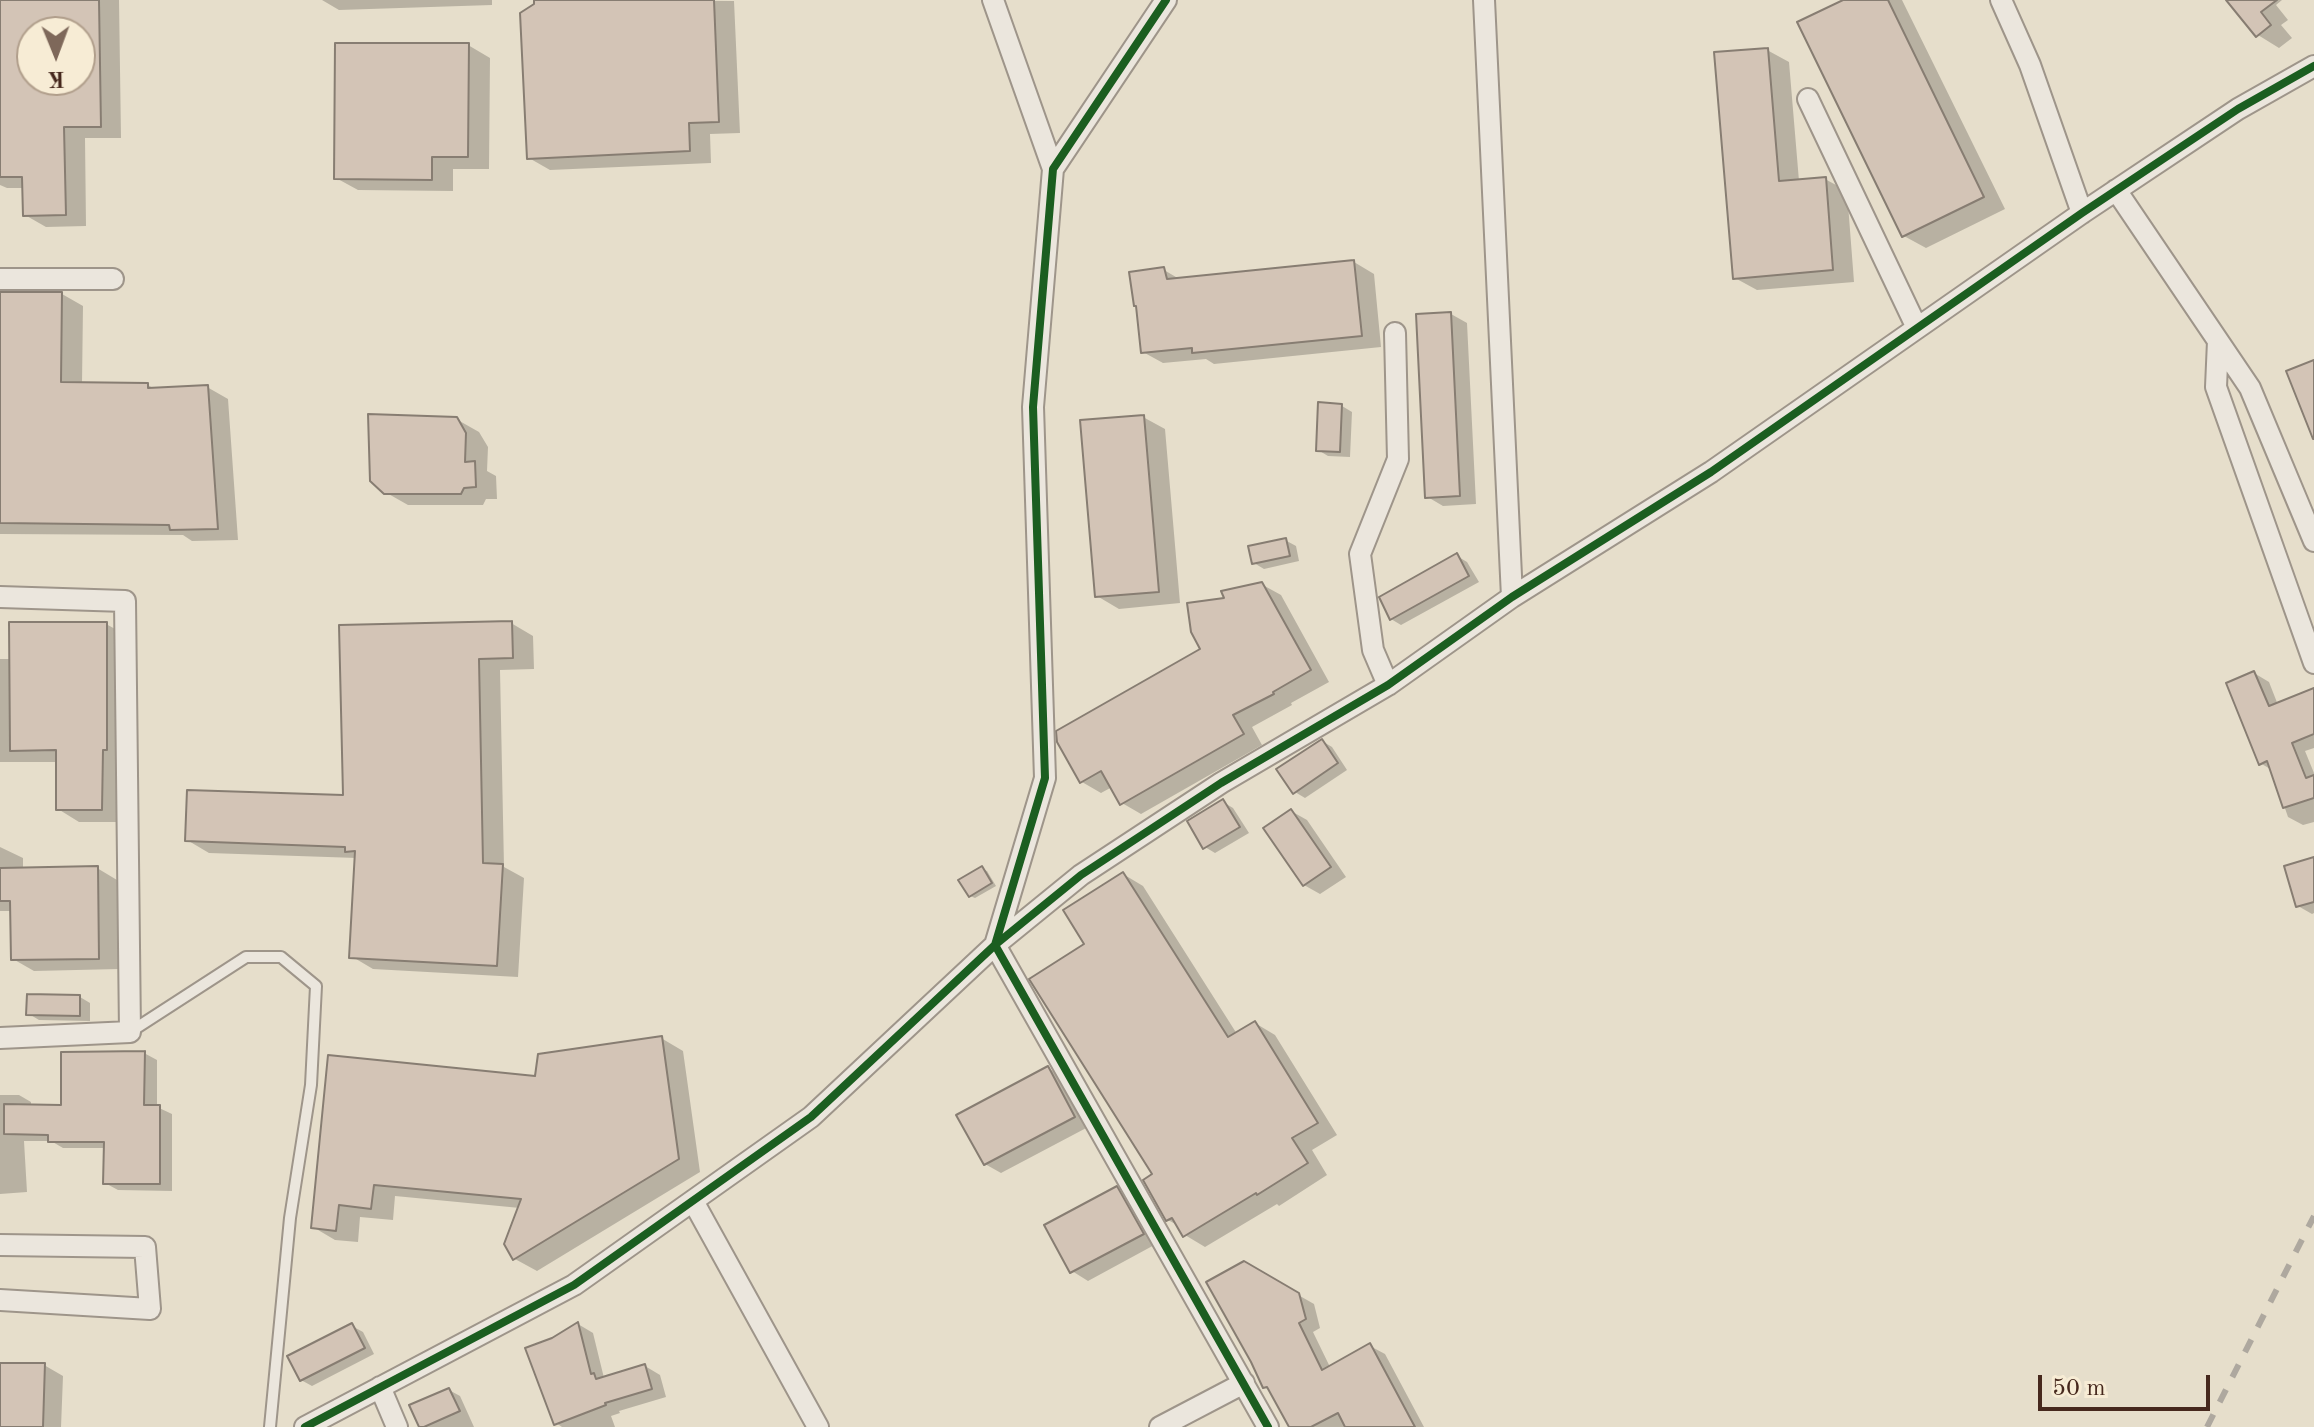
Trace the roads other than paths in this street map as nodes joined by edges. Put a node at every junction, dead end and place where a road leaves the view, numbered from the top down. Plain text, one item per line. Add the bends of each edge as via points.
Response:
1 (993, 0) edge
2 (1166, 0) edge
3 (1484, 0) edge
4 (2001, 0) edge
5 (2314, 66) edge
6 (1808, 99) dead end
7 (1053, 169) junction
8 (2116, 190) junction
9 (2082, 213) junction
10 (0, 279) edge
11 (113, 279) dead end
12 (1917, 328) junction
13 (1395, 333) dead end
14 (2218, 341) junction
15 (2314, 541) edge
16 (0, 597) edge
17 (1512, 597) junction
18 (2314, 663) edge
19 (1388, 685) junction
20 (995, 945) junction
21 (130, 1032) junction
22 (0, 1038) edge
23 (693, 1201) junction
24 (0, 1245) edge
25 (0, 1300) edge
26 (1244, 1383) junction
27 (380, 1387) junction
28 (309, 1426) edge
29 (270, 1427) edge
30 (397, 1427) edge
31 (818, 1427) edge
32 (1160, 1427) edge
33 (1268, 1427) edge

1 - 7 street
2 - 7 street
3 - 17 street
4 - 9 street via 2030,65
5 - 8 street
6 - 12 street
7 - 20 street via 1033,407 1045,778
8 - 9 street
8 - 14 street
9 - 12 street
10 - 11 street
12 - 17 street via 1711,472
13 - 19 street via 1398,459 1360,554 1373,650
14 - 15 street via 2250,388
14 - 18 street via 2216,387
16 - 21 street via 125,601
17 - 19 street
19 - 20 street via 1132,841
20 - 23 street via 811,1117
20 - 26 street
21 - 22 street
21 - 29 lane via 246,957 281,957 316,986 311,1085 290,1218
23 - 27 street via 574,1285
23 - 31 street
24 - 25 street via 145,1247 150,1309
26 - 32 street
26 - 33 street
27 - 28 street
27 - 30 street

